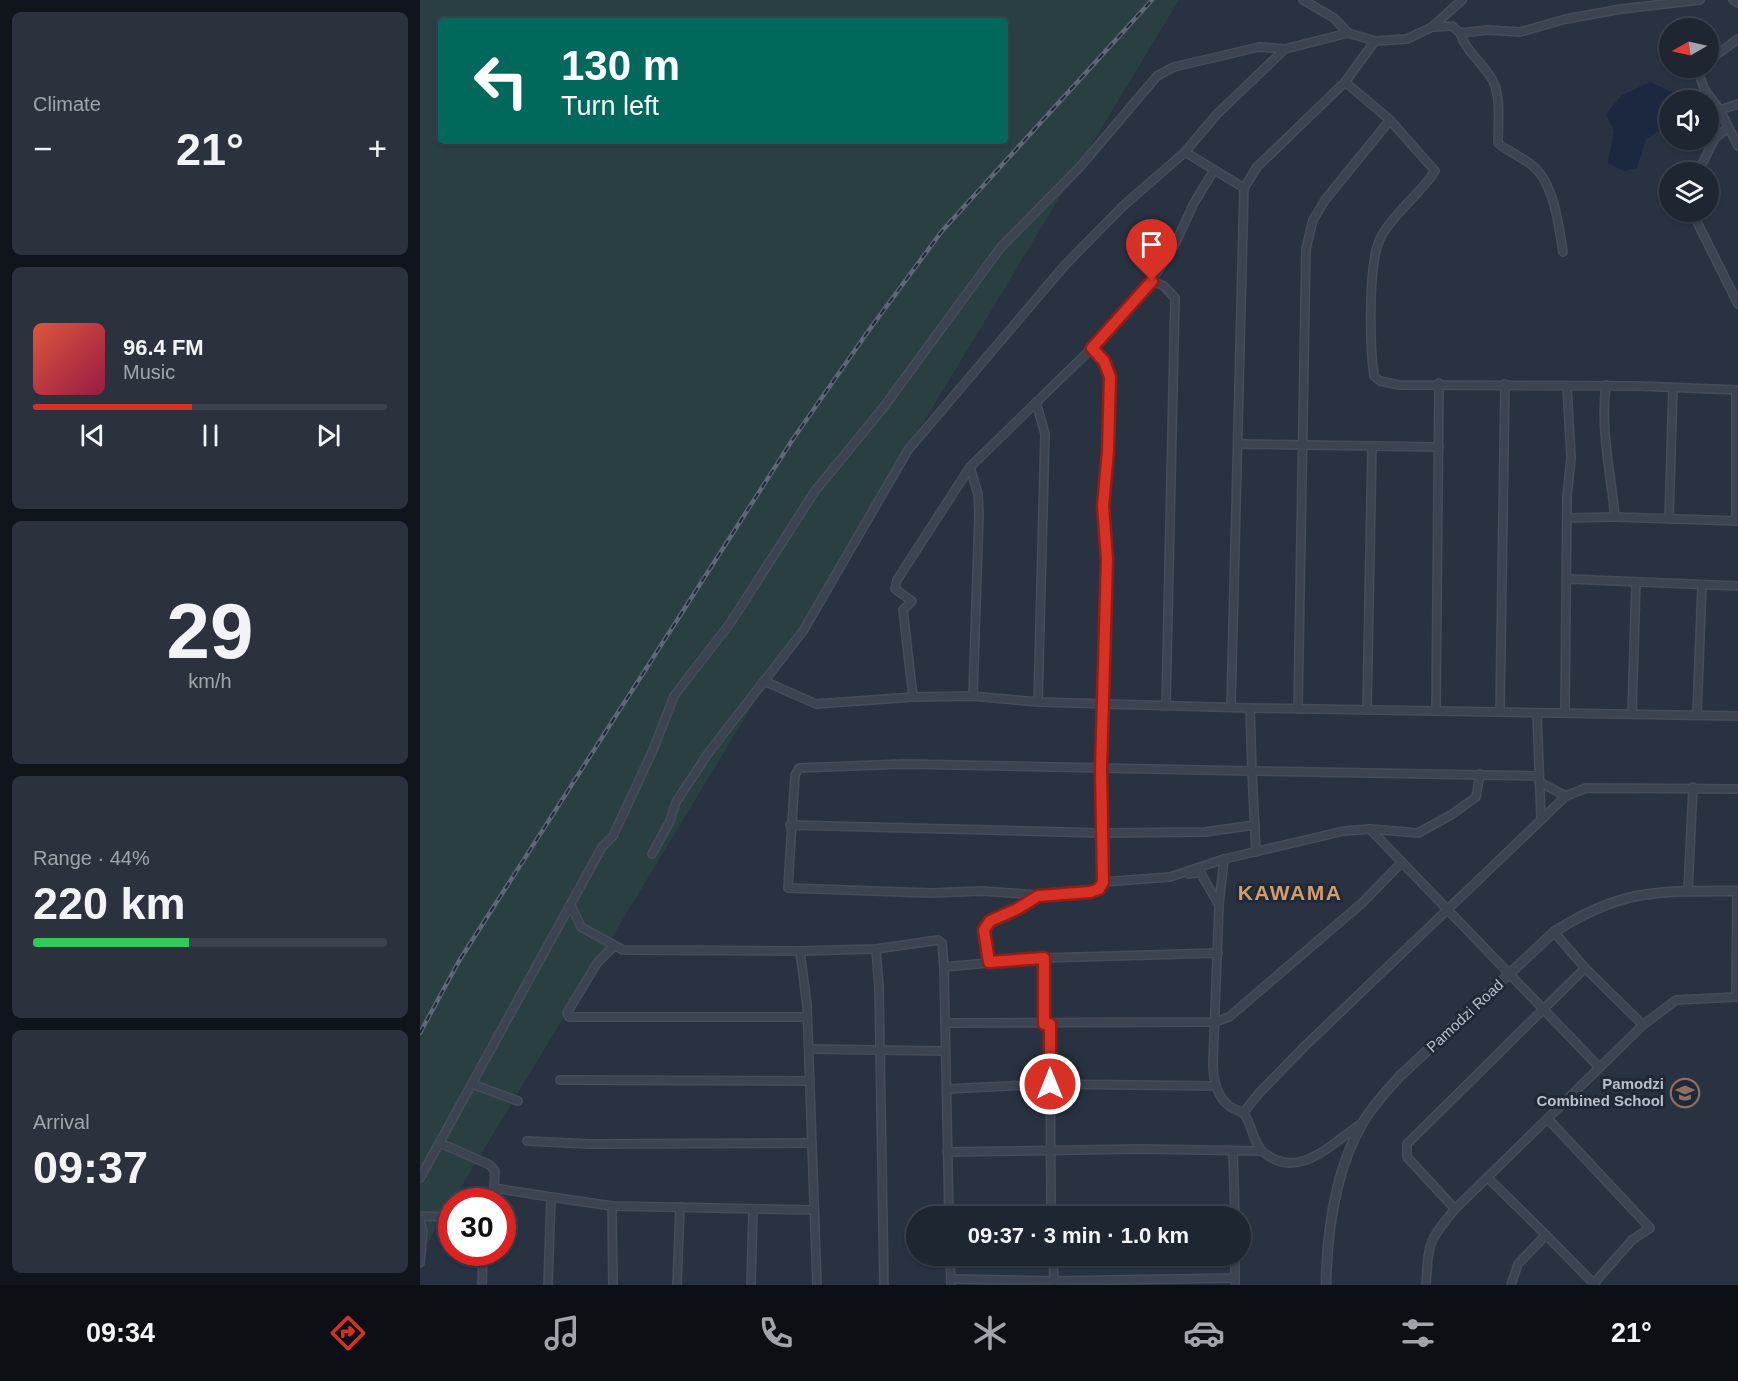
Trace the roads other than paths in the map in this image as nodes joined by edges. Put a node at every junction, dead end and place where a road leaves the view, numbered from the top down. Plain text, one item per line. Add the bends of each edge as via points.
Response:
1 (1304, 0) edge
2 (1462, 0) edge
3 (1700, 0) edge
4 (1452, 3) edge
5 (1432, 27) junction
6 (1348, 33) junction
7 (1460, 33) junction
8 (1738, 39) edge
9 (1375, 41) junction
10 (1285, 49) junction
11 (1719, 53) edge
12 (1701, 78) edge
13 (1345, 82) junction
14 (1738, 104) edge
15 (1720, 110) junction
16 (1390, 120) junction
17 (1728, 128) junction
18 (1738, 146) edge
19 (1185, 152) junction
20 (1703, 162) edge
21 (1214, 170) junction
22 (1244, 188) junction
23 (1697, 222) edge
24 (1563, 252) dead end
25 (1152, 281) junction
26 (1738, 304) edge
27 (1092, 348) junction
28 (1439, 383) junction
29 (1505, 384) junction
30 (1606, 385) junction
31 (1566, 387) junction
32 (1672, 388) junction
33 (1737, 390) edge
34 (1036, 402) junction
35 (1238, 444) junction
36 (1302, 446) junction
37 (1372, 447) junction
38 (1439, 447) junction
39 (970, 467) junction
40 (1615, 517) junction
41 (1567, 518) junction
42 (1669, 519) junction
43 (1737, 521) edge
44 (1568, 579) junction
45 (1636, 583) junction
46 (1702, 585) junction
47 (1738, 586) edge
48 (764, 681) junction
49 (973, 696) junction
50 (913, 697) junction
51 (1038, 702) junction
52 (1104, 704) junction
53 (1166, 705) junction
54 (1231, 707) junction
55 (1250, 708) junction
56 (1298, 709) junction
57 (1436, 709) junction
58 (1367, 710) junction
59 (1500, 710) junction
60 (1537, 713) junction
61 (1565, 713) junction
62 (1632, 713) junction
63 (1697, 714) junction
64 (1738, 716) edge
65 (1101, 769) junction
66 (1252, 771) junction
67 (1479, 774) junction
68 (1538, 779) junction
69 (1693, 788) junction
70 (1738, 789) edge
71 (1566, 796) junction
72 (1541, 818) junction
73 (790, 825) junction
74 (1255, 825) junction
75 (1370, 830) junction
76 (1392, 831) junction
77 (1101, 833) junction
78 (1385, 843) junction
79 (1256, 852) junction
80 (652, 854) dead end
81 (1224, 859) junction
82 (1402, 862) junction
83 (1170, 877) junction
84 (1103, 882) junction
85 (1688, 891) junction
86 (1737, 891) edge
87 (1038, 896) junction
88 (571, 905) junction
89 (1219, 905) junction
90 (1447, 910) junction
91 (1554, 932) junction
92 (614, 946) junction
93 (876, 950) junction
94 (800, 951) junction
95 (1218, 953) junction
96 (1044, 958) junction
97 (989, 962) junction
98 (944, 967) junction
99 (1585, 968) junction
100 (1509, 975) junction
101 (1737, 998) edge
102 (1543, 1008) junction
103 (807, 1017) junction
104 (1215, 1022) junction
105 (945, 1023) junction
106 (1047, 1024) junction
107 (1643, 1025) junction
108 (809, 1049) junction
109 (880, 1051) junction
110 (945, 1051) junction
111 (1599, 1067) junction
112 (560, 1080) dead end
113 (810, 1081) junction
114 (472, 1084) junction
115 (1050, 1084) junction
116 (1215, 1086) junction
117 (947, 1089) junction
118 (518, 1101) dead end
119 (1243, 1113) junction
120 (1548, 1119) junction
121 (1361, 1125) junction
122 (526, 1141) dead end
123 (440, 1143) junction
124 (812, 1143) junction
125 (1051, 1151) junction
126 (1262, 1151) junction
127 (947, 1152) junction
128 (1233, 1152) junction
129 (420, 1178) edge
130 (1488, 1178) junction
131 (494, 1188) edge
132 (516, 1191) edge
133 (551, 1197) junction
134 (612, 1206) junction
135 (949, 1206) edge
136 (1051, 1206) edge
137 (1235, 1206) edge
138 (680, 1207) junction
139 (1455, 1209) junction
140 (814, 1210) junction
141 (753, 1211) junction
142 (438, 1217) edge
143 (420, 1218) edge
144 (1546, 1235) junction
145 (420, 1263) edge
146 (483, 1266) edge
147 (950, 1266) edge
148 (1053, 1266) edge
149 (1235, 1266) edge
150 (951, 1282) edge
151 (1235, 1282) edge
152 (1054, 1283) edge
153 (1595, 1284) edge
154 (482, 1285) edge
155 (548, 1285) edge
156 (613, 1285) edge
157 (677, 1285) edge
158 (751, 1285) edge
159 (817, 1285) edge
160 (884, 1285) edge
161 (1326, 1285) edge
162 (1426, 1285) edge
163 (1511, 1285) edge

1 - 6 street via 1334,18
2 - 4 street
3 - 7 street via 1622,9 1520,32
4 - 5 street
5 - 7 street via 1452,26
5 - 9 street via 1407,39
6 - 9 street
6 - 10 street
7 - 24 street via 1497,92 1498,143 1533,166 1551,195
8 - 11 street
9 - 13 street
10 - 19 street via 1217,114
10 - 88 street via 1259,47 1161,73 1079,168 1001,247 883,408 815,491 737,613 679,688 619,824
12 - 15 street
13 - 16 street
13 - 22 street via 1257,167
14 - 15 street
15 - 17 street
16 - 28 street via 1435,171 1381,235 1377,246 1372,281 1374,376 1399,386
16 - 36 street via 1341,177 1313,220 1306,249
17 - 18 street
17 - 20 street via 1715,138
19 - 21 street
19 - 48 street via 1123,206 1065,265 908,450 803,631
21 - 22 street
21 - 25 street
22 - 35 street
23 - 26 street
25 - 27 street
25 - 53 street via 1164,286 1174,298
27 - 34 street
27 - 52 street via 1104,361 1110,377 1103,506 1107,559
28 - 29 street
28 - 38 street
29 - 31 street
29 - 59 street
30 - 31 street
30 - 32 street
30 - 40 street via 1608,469
31 - 41 street via 1571,458
32 - 33 street
32 - 42 street
33 - 43 street
34 - 39 street
34 - 51 street via 1046,434
35 - 36 street
35 - 54 street
36 - 37 street
36 - 56 street
37 - 38 street
37 - 58 street
38 - 57 street
39 - 49 street via 979,515
39 - 50 street via 894,587 912,601 903,610
40 - 41 street
40 - 42 street
41 - 44 street
42 - 43 street
44 - 45 street
44 - 61 street
45 - 46 street
45 - 62 street
46 - 47 street
46 - 63 street
48 - 50 street via 816,704
48 - 80 street via 686,787
49 - 50 street
49 - 51 street
51 - 52 street
52 - 53 street
52 - 65 street
53 - 54 street
54 - 55 street
55 - 56 street
55 - 66 street
56 - 58 street
57 - 58 street
57 - 59 street
59 - 60 street
60 - 61 street
60 - 68 street
61 - 62 street
62 - 63 street
63 - 64 street
65 - 66 street
65 - 73 street via 903,764 799,768
65 - 77 street
66 - 67 street
66 - 74 street
67 - 68 street
67 - 76 street via 1476,797 1451,815 1418,833
68 - 71 street
68 - 72 street
69 - 70 street
69 - 71 street via 1586,788
69 - 85 street
71 - 72 street
72 - 90 street
73 - 77 street
73 - 87 street via 789,889 982,891
74 - 77 street via 1205,832
74 - 79 street
75 - 76 street
75 - 78 street
75 - 79 street via 1344,831
76 - 78 street
77 - 84 street
78 - 82 street
79 - 81 street
81 - 83 street
81 - 89 street
82 - 90 street
82 - 104 street via 1362,903 1239,1010
83 - 84 street
83 - 89 street via 1200,872
84 - 87 street via 1099,889 1090,892
85 - 86 street, Pamodzi Road
85 - 91 street, Pamodzi Road via 1622,898 1599,906
86 - 101 street
87 - 97 street via 985,925
88 - 92 street via 581,927
88 - 114 street
89 - 95 street
90 - 100 street
90 - 119 street via 1305,1046
91 - 99 street
91 - 100 street, Pamodzi Road
92 - 94 street via 652,951
92 - 103 street via 589,976 567,1013 569,1017
93 - 94 street
93 - 98 street via 938,940 942,943
93 - 109 street
94 - 103 street
95 - 96 street
95 - 104 street
96 - 97 street
96 - 106 street
97 - 98 street
98 - 105 street
99 - 102 street
99 - 107 street
100 - 102 street
100 - 121 street, Pamodzi Road via 1400,1077
101 - 107 street via 1676,1000
102 - 111 street
102 - 139 street via 1407,1144 1407,1156
103 - 108 street
104 - 106 street
104 - 116 street
105 - 106 street
105 - 110 street
106 - 115 street
107 - 111 street
108 - 109 street
108 - 113 street
109 - 110 street
109 - 160 street
110 - 117 street
111 - 120 street
112 - 113 street
113 - 124 street
114 - 118 street
114 - 123 street
115 - 116 street
115 - 117 street
115 - 125 street
116 - 119 street via 1228,1106
117 - 127 street
119 - 126 street
120 - 130 street
120 - 153 street via 1650,1228 1632,1240
121 - 126 street via 1299,1164 1287,1163
121 - 161 street, Pamodzi Road via 1337,1188
122 - 124 street
123 - 129 street
123 - 131 street via 490,1165 495,1172
124 - 140 street
125 - 127 street
125 - 128 street
125 - 136 street
126 - 128 street
127 - 135 street
128 - 137 street
130 - 139 street
130 - 144 street
132 - 133 street
133 - 134 street
133 - 155 street
134 - 138 street
134 - 156 street
138 - 141 street
138 - 157 street
139 - 162 street via 1430,1241
140 - 141 street
140 - 159 street
141 - 158 street
142 - 143 street
143 - 145 street
144 - 153 street
144 - 163 street via 1518,1263
146 - 154 street
147 - 150 street
148 - 152 street
149 - 151 street
150 - 152 street
151 - 152 street

